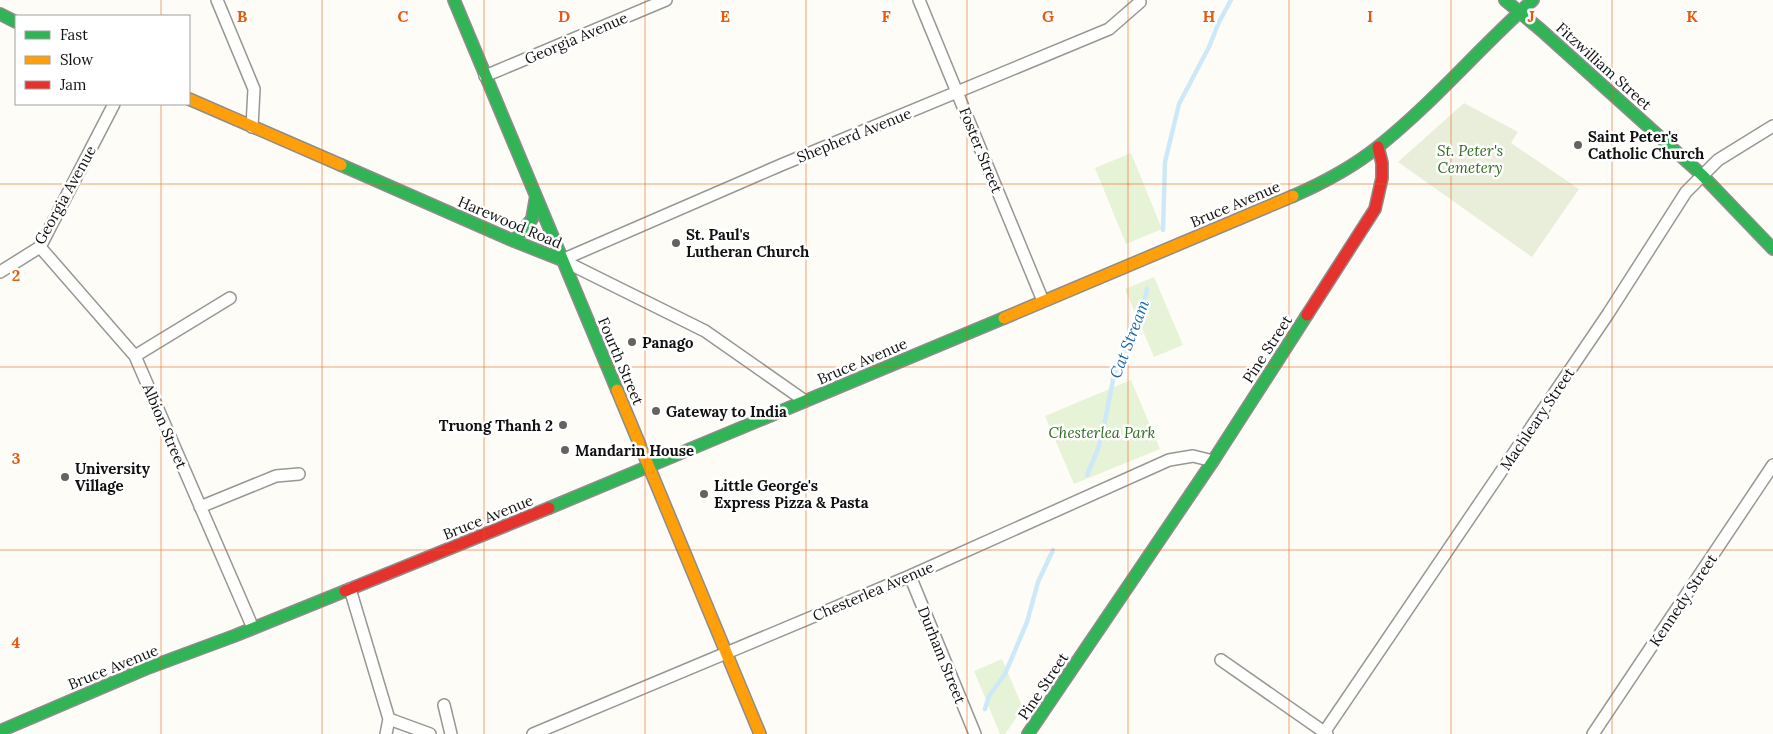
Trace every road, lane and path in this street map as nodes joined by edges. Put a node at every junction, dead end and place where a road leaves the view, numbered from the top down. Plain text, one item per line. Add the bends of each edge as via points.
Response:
1 (217, 0) edge
2 (454, 0) edge
3 (666, 0) edge
4 (919, 0) edge
5 (1505, 0) edge
6 (1533, 0) edge
7 (1140, 2) dead end
8 (1519, 12) junction
9 (0, 14) edge
10 (15, 22) edge
11 (485, 76) junction
12 (957, 93) junction
13 (190, 99) edge
14 (113, 105) edge
15 (252, 126) junction
16 (1773, 126) edge
17 (1378, 147) junction
18 (1702, 175) junction
19 (536, 196) junction
20 (514, 241) junction
21 (40, 247) junction
22 (1773, 249) edge
23 (562, 260) junction
24 (0, 272) edge
25 (230, 298) dead end
26 (1043, 301) junction
27 (135, 356) junction
28 (805, 401) junction
29 (1212, 461) junction
30 (1773, 466) edge
31 (649, 467) junction
32 (299, 474) dead end
33 (200, 507) junction
34 (910, 576) junction
35 (350, 589) junction
36 (253, 628) junction
37 (726, 653) junction
38 (1221, 660) dead end
39 (444, 705) dead end
40 (389, 719) junction
41 (0, 731) edge
42 (1325, 733) edge
43 (386, 734) edge
44 (430, 734) edge
45 (451, 734) edge
46 (533, 734) edge
47 (760, 734) edge
48 (975, 734) edge
49 (1028, 734) edge
50 (1593, 734) edge

1 - 15 street via 254,89
2 - 11 street, Fourth Street
3 - 11 street, Georgia Avenue
4 - 12 street, Foster Street
5 - 8 street, Fitzwilliam Street
6 - 8 street
7 - 12 street, Shepherd Avenue via 1109,30
8 - 17 street via 1426,106
8 - 18 street, Fitzwilliam Street
9 - 10 street
11 - 19 street, Fourth Street
12 - 23 street, Shepherd Avenue
12 - 26 street, Foster Street
13 - 15 street, Harewood Road
14 - 21 street, Georgia Avenue
15 - 20 street, Harewood Road
16 - 18 street, Machleary Street via 1718,160
17 - 26 street, Bruce Avenue via 1341,172 1302,192
17 - 29 street, Pine Street via 1383,162 1375,209
18 - 22 street, Fitzwilliam Street
18 - 42 street, Machleary Street via 1686,192 1608,314
19 - 20 street via 532,219
19 - 23 street, Fourth Street
20 - 23 street, Harewood Road
21 - 24 street, Georgia Avenue
21 - 27 street, Albion Street
23 - 28 street, Harewood Road via 705,331
23 - 31 street, Fourth Street
25 - 27 street
26 - 28 street, Bruce Avenue
27 - 33 street, Albion Street
28 - 31 street, Bruce Avenue
29 - 34 street, Chesterlea Avenue via 1193,456 1169,460
29 - 49 street, Pine Street
30 - 50 street, Kennedy Street
31 - 35 street, Bruce Avenue
31 - 37 street, Fourth Street
32 - 33 street via 276,476
33 - 36 street, Albion Street
34 - 37 street, Chesterlea Avenue
34 - 48 street, Durham Street
35 - 36 street, Bruce Avenue
35 - 40 street
36 - 41 street, Bruce Avenue
37 - 46 street, Chesterlea Avenue
37 - 47 street, Fourth Street
38 - 42 street
39 - 45 street
40 - 43 street
40 - 44 street

